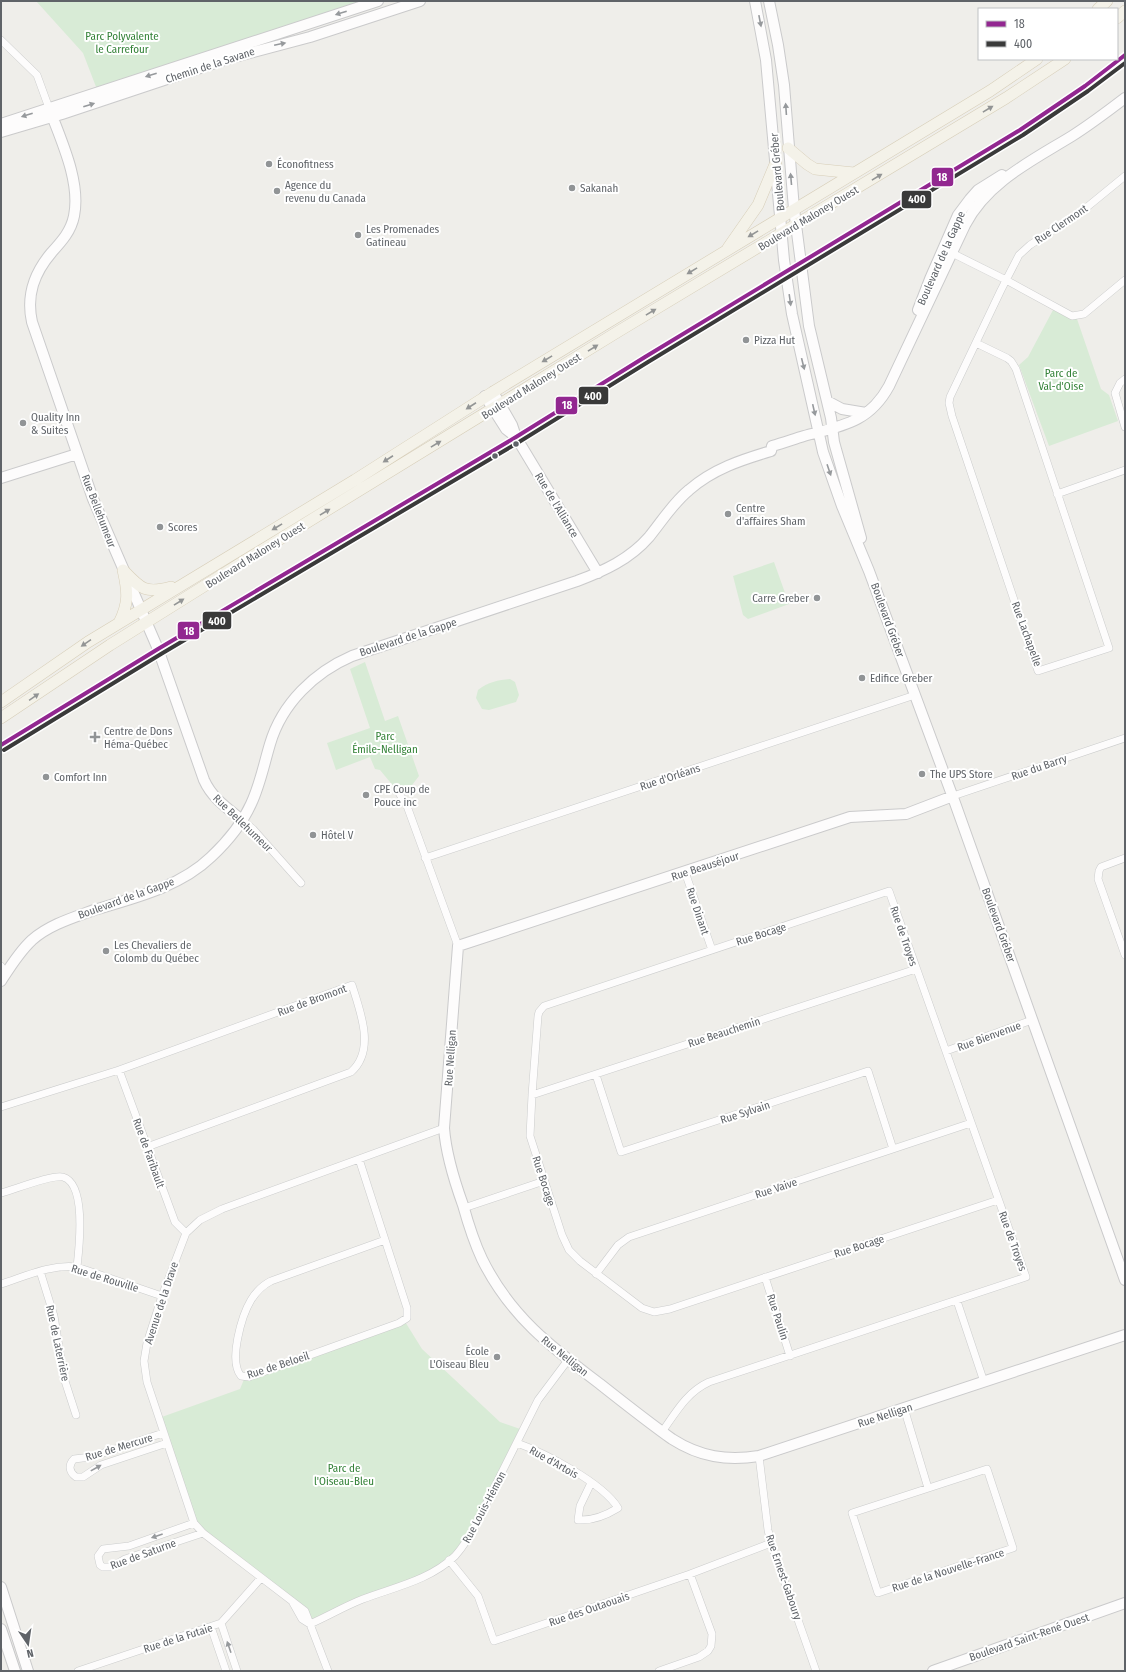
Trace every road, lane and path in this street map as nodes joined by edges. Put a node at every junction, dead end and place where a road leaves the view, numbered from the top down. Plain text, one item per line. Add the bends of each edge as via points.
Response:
1 (378, 1) edge
2 (420, 1) edge
3 (755, 1) edge
4 (769, 1) edge
5 (1107, 1) edge
6 (1099, 8) edge
7 (1, 40) edge
8 (1036, 60) edge
9 (1063, 60) edge
10 (1125, 98) edge
11 (51, 113) junction
12 (1, 124) edge
13 (1, 132) edge
14 (788, 148) junction
15 (776, 162) junction
16 (854, 173) junction
17 (1125, 176) edge
18 (794, 209) junction
19 (781, 217) junction
20 (796, 226) junction
21 (782, 234) junction
22 (725, 251) junction
23 (947, 251) junction
24 (1006, 280) junction
25 (1125, 280) edge
26 (976, 343) junction
27 (1125, 379) edge
28 (489, 394) junction
29 (827, 401) junction
30 (497, 407) junction
31 (866, 413) junction
32 (1125, 427) edge
33 (832, 429) junction
34 (819, 432) junction
35 (78, 454) junction
36 (1125, 470) edge
37 (1, 478) edge
38 (1057, 494) junction
39 (123, 570) junction
40 (870, 571) junction
41 (598, 573) junction
42 (186, 583) junction
43 (140, 610) junction
44 (146, 622) junction
45 (119, 623) junction
46 (915, 695) junction
47 (1, 702) edge
48 (1, 718) edge
49 (1125, 738) edge
50 (399, 793) dead end
51 (953, 796) junction
52 (242, 820) junction
53 (426, 858) junction
54 (1125, 858) edge
55 (685, 872) junction
56 (302, 883) dead end
57 (889, 892) joint
58 (458, 946) junction
59 (712, 950) junction
60 (1125, 955) edge
61 (916, 969) junction
62 (3, 973) edge
63 (1032, 1020) junction
64 (946, 1051) junction
65 (119, 1070) junction
66 (596, 1075) junction
67 (532, 1096) junction
68 (1, 1108) edge
69 (971, 1124) junction
70 (444, 1128) junction
71 (147, 1147) junction
72 (893, 1149) junction
73 (359, 1159) junction
74 (544, 1181) junction
75 (1, 1194) edge
76 (998, 1200) junction
77 (464, 1208) junction
78 (186, 1233) junction
79 (385, 1240) junction
80 (77, 1267) junction
81 (40, 1271) junction
82 (596, 1274) junction
83 (766, 1277) junction
84 (1125, 1280) edge
85 (1, 1284) edge
86 (162, 1296) junction
87 (957, 1301) junction
88 (1125, 1335) edge
89 (790, 1356) junction
90 (568, 1360) junction
91 (984, 1382) junction
92 (904, 1408) junction
93 (76, 1415) dead end
94 (662, 1432) junction
95 (163, 1433) junction
96 (166, 1443) junction
97 (517, 1443) junction
98 (759, 1456) junction
99 (591, 1483) junction
100 (928, 1488) junction
101 (194, 1523) junction
102 (203, 1533) junction
103 (771, 1543) junction
104 (449, 1560) junction
105 (690, 1574) junction
106 (261, 1578) junction
107 (1, 1588) edge
108 (1125, 1603) edge
109 (221, 1623) junction
110 (310, 1624) junction
111 (211, 1627) junction
112 (1, 1628) edge
113 (15, 1671) edge
114 (28, 1671) edge
115 (78, 1671) edge
116 (226, 1671) edge
117 (237, 1671) edge
118 (328, 1671) edge
119 (659, 1671) edge
120 (816, 1671) edge
121 (933, 1671) edge

1 -> 11 street, Chemin de la Savane
11 -> 2 street, Chemin de la Savane via 227,59 310,37
3 -> 15 street, Boulevard Gréber via 766,60
14 -> 4 street, Boulevard Gréber via 782,64
5 - 6 main road
7 - 11 street via 37,75
8 - 16 main road, Boulevard Maloney Ouest via 990,91
20 -> 9 main road, Boulevard Maloney Ouest
10 - 23 street, Boulevard de la Gappe via 1082,130 1026,164 991,181 975,193 958,216
11 -> 12 street, Chemin de la Savane
11 - 13 street, Chemin de la Savane
11 - 35 street, Rue Bellehumeur via 71,171 76,208 68,232 35,277 30,295 30,312 37,339
14 - 16 main road via 815,169
18 -> 14 street, Boulevard Gréber
15 - 19 street, Boulevard Gréber
15 - 22 main road via 758,205
16 - 18 main road, Boulevard Maloney Ouest
17 - 24 street, Rue Clermont via 1081,212 1022,252
18 - 19 main road, Boulevard Maloney Ouest
18 - 20 street, Boulevard Gréber
19 - 21 street, Boulevard Gréber
19 -> 22 main road, Boulevard Maloney Ouest
20 - 21 main road, Boulevard Maloney Ouest
20 - 29 street, Boulevard Gréber via 809,326
30 -> 21 main road, Boulevard Maloney Ouest
21 -> 34 street, Boulevard Gréber via 794,322
22 -> 28 main road, Boulevard Maloney Ouest
23 - 24 street
23 - 31 street, Boulevard de la Gappe via 892,382 881,399
24 - 25 street via 1072,316 1084,314
24 - 26 street, Rue Lachapelle
26 - 38 street, Rue Lachapelle via 1014,364
26 - 38 street, Rue Lachapelle via 950,397 950,409 1038,671 1109,648
27 - 32 street via 1115,394
28 - 30 street, Rue de l'Alliance
28 -> 42 main road, Boulevard Maloney Ouest
29 - 31 street via 842,409
29 - 33 street, Boulevard Gréber
30 - 41 street, Rue de l'Alliance via 512,425 516,437
44 -> 30 main road, Boulevard Maloney Ouest
31 - 33 street, Boulevard de la Gappe via 846,425
33 - 34 street, Boulevard de la Gappe
33 - 40 street, Boulevard Gréber
34 -> 40 street, Boulevard Gréber via 838,496
34 - 41 street, Boulevard de la Gappe via 772,446 771,450 716,471 682,496 638,548 617,564
35 - 37 street
35 - 39 street, Rue Bellehumeur via 98,513
36 - 38 street
39 - 42 main road via 138,586 148,591
39 - 43 street, Rue Bellehumeur
39 - 45 main road via 127,601
40 - 46 street, Boulevard Gréber
41 - 52 street, Boulevard de la Gappe via 352,656 325,670 302,690 283,716 271,743 255,796
42 - 43 main road, Boulevard Maloney Ouest
43 - 44 street, Rue Bellehumeur
43 - 45 main road, Boulevard Maloney Ouest
48 -> 44 main road, Boulevard Maloney Ouest
44 - 52 street, Rue Bellehumeur via 208,790
45 -> 47 main road, Boulevard Maloney Ouest
46 - 51 street, Boulevard Gréber
46 - 53 street, Rue d'Orléans
49 - 51 street, Rue du Barry
50 - 53 street, Rue Nelligan via 407,806
51 - 55 street, Rue Beauséjour via 906,814 850,818
51 - 63 street, Boulevard Gréber
52 - 56 street, Rue Bellehumeur
52 - 62 street, Boulevard de la Gappe via 210,858 191,872 158,889 74,917 47,929 26,946
53 - 58 street, Rue Nelligan
54 - 60 street via 1101,867 1098,879
55 - 58 street, Rue Beauséjour
55 - 59 street, Rue Dinant
57 - 59 street, Rue Bocage
57 - 61 street, Rue de Troyes
58 - 70 street, Rue Nelligan
59 - 67 street, Rue Bocage via 544,1006 538,1016
61 - 64 street, Rue de Troyes
61 - 66 street, Rue Beauchemin
63 - 64 street, Rue Bienvenue
63 - 84 street, Boulevard Gréber
64 - 69 street, Rue de Troyes
65 - 68 street, Rue de Bromont
65 - 71 street, Rue de Faribault
65 - 71 street, Rue de Bromont via 352,985 363,1024 364,1048 359,1064 351,1072
66 - 67 street, Rue Beauchemin
66 - 72 street, Rue Sylvain via 621,1152 868,1071
67 - 74 street, Rue Bocage via 530,1136
69 - 72 street, Rue Vaive
69 - 76 street, Rue de Troyes
70 - 73 street, Avenue de la Drave
70 - 77 street, Rue Nelligan via 447,1151
71 - 78 street, Rue de Faribault via 175,1222
72 - 82 street, Rue Vaive via 629,1237 618,1245
73 - 78 street, Avenue de la Drave via 212,1213
73 - 79 street, Rue de Beloeil
74 - 77 street
74 - 82 street, Rue Bocage via 569,1250
75 - 80 street via 52,1177 68,1179 74,1188 80,1216
76 - 83 street, Rue Bocage
76 - 87 street, Rue de Troyes via 1026,1278
77 - 90 street, Rue Nelligan via 482,1259 505,1296 535,1332
78 - 86 street, Avenue de la Drave
79 - 79 street, Rue de Beloeil via 407,1308 407,1318 248,1377 242,1376 236,1358 237,1343 248,1306 261,1288 271,1281
80 - 81 street, Rue de Rouville via 56,1267
80 - 86 street, Rue de Rouville
81 - 85 street, Rue de Rouville
81 - 93 street, Rue de Laterrière via 55,1320 64,1378
82 - 83 street, Rue Bocage via 642,1308 654,1312
83 - 89 street, Rue Paulin
86 - 95 street, Avenue de la Drave via 144,1361 147,1382
87 - 89 street, Rue de Troyes
87 - 91 street
88 - 91 street, Rue Nelligan
89 - 94 street, Rue de Troyes via 701,1386 684,1400
90 - 94 street, Rue Nelligan
90 - 97 street, Rue Louis-Hémon via 538,1400
91 - 92 street, Rue Nelligan
92 - 98 street, Rue Nelligan
92 - 100 street
94 - 98 street, Rue Nelligan via 685,1447 707,1456
95 - 96 street, Avenue de la Drave
95 -> 96 street, Rue de Mercure via 97,1456 74,1459 70,1466 71,1471 76,1477 83,1476 101,1465
96 - 101 street, Avenue de la Drave
97 - 99 street, Rue d'Artois via 571,1469
97 - 104 street, Rue Louis-Hémon via 475,1527
98 - 103 street, Rue Ernest-Gaboury
99 - 99 street, Rue d'Artois via 613,1500 618,1508 590,1521 578,1520 580,1506
100 - 100 street, Rue de la Nouvelle-France via 987,1469 1013,1548 878,1593 852,1513
101 - 102 street, Avenue de la Drave
101 -> 102 street, Rue de Saturne via 122,1548 104,1549 98,1556 100,1565 112,1567 125,1559
102 - 106 street, Avenue de la Drave
103 - 105 street, Rue des Outaouais
103 - 120 street, Rue Ernest-Gaboury
104 - 105 street, Rue des Outaouais via 478,1596 494,1641
104 - 110 street, Rue Louis-Hémon via 426,1575 360,1600
105 - 119 street via 712,1634 711,1646 700,1657
106 - 109 street, Rue de la Futaie
106 - 110 street, Avenue de la Drave via 298,1604 305,1611
107 - 114 street
108 - 121 street, Boulevard Saint-René Ouest
109 - 111 street, Rue de la Futaie
117 -> 109 street
110 - 118 street, Avenue de la Drave
111 - 115 street, Rue de la Futaie
111 - 116 street
112 - 113 street

